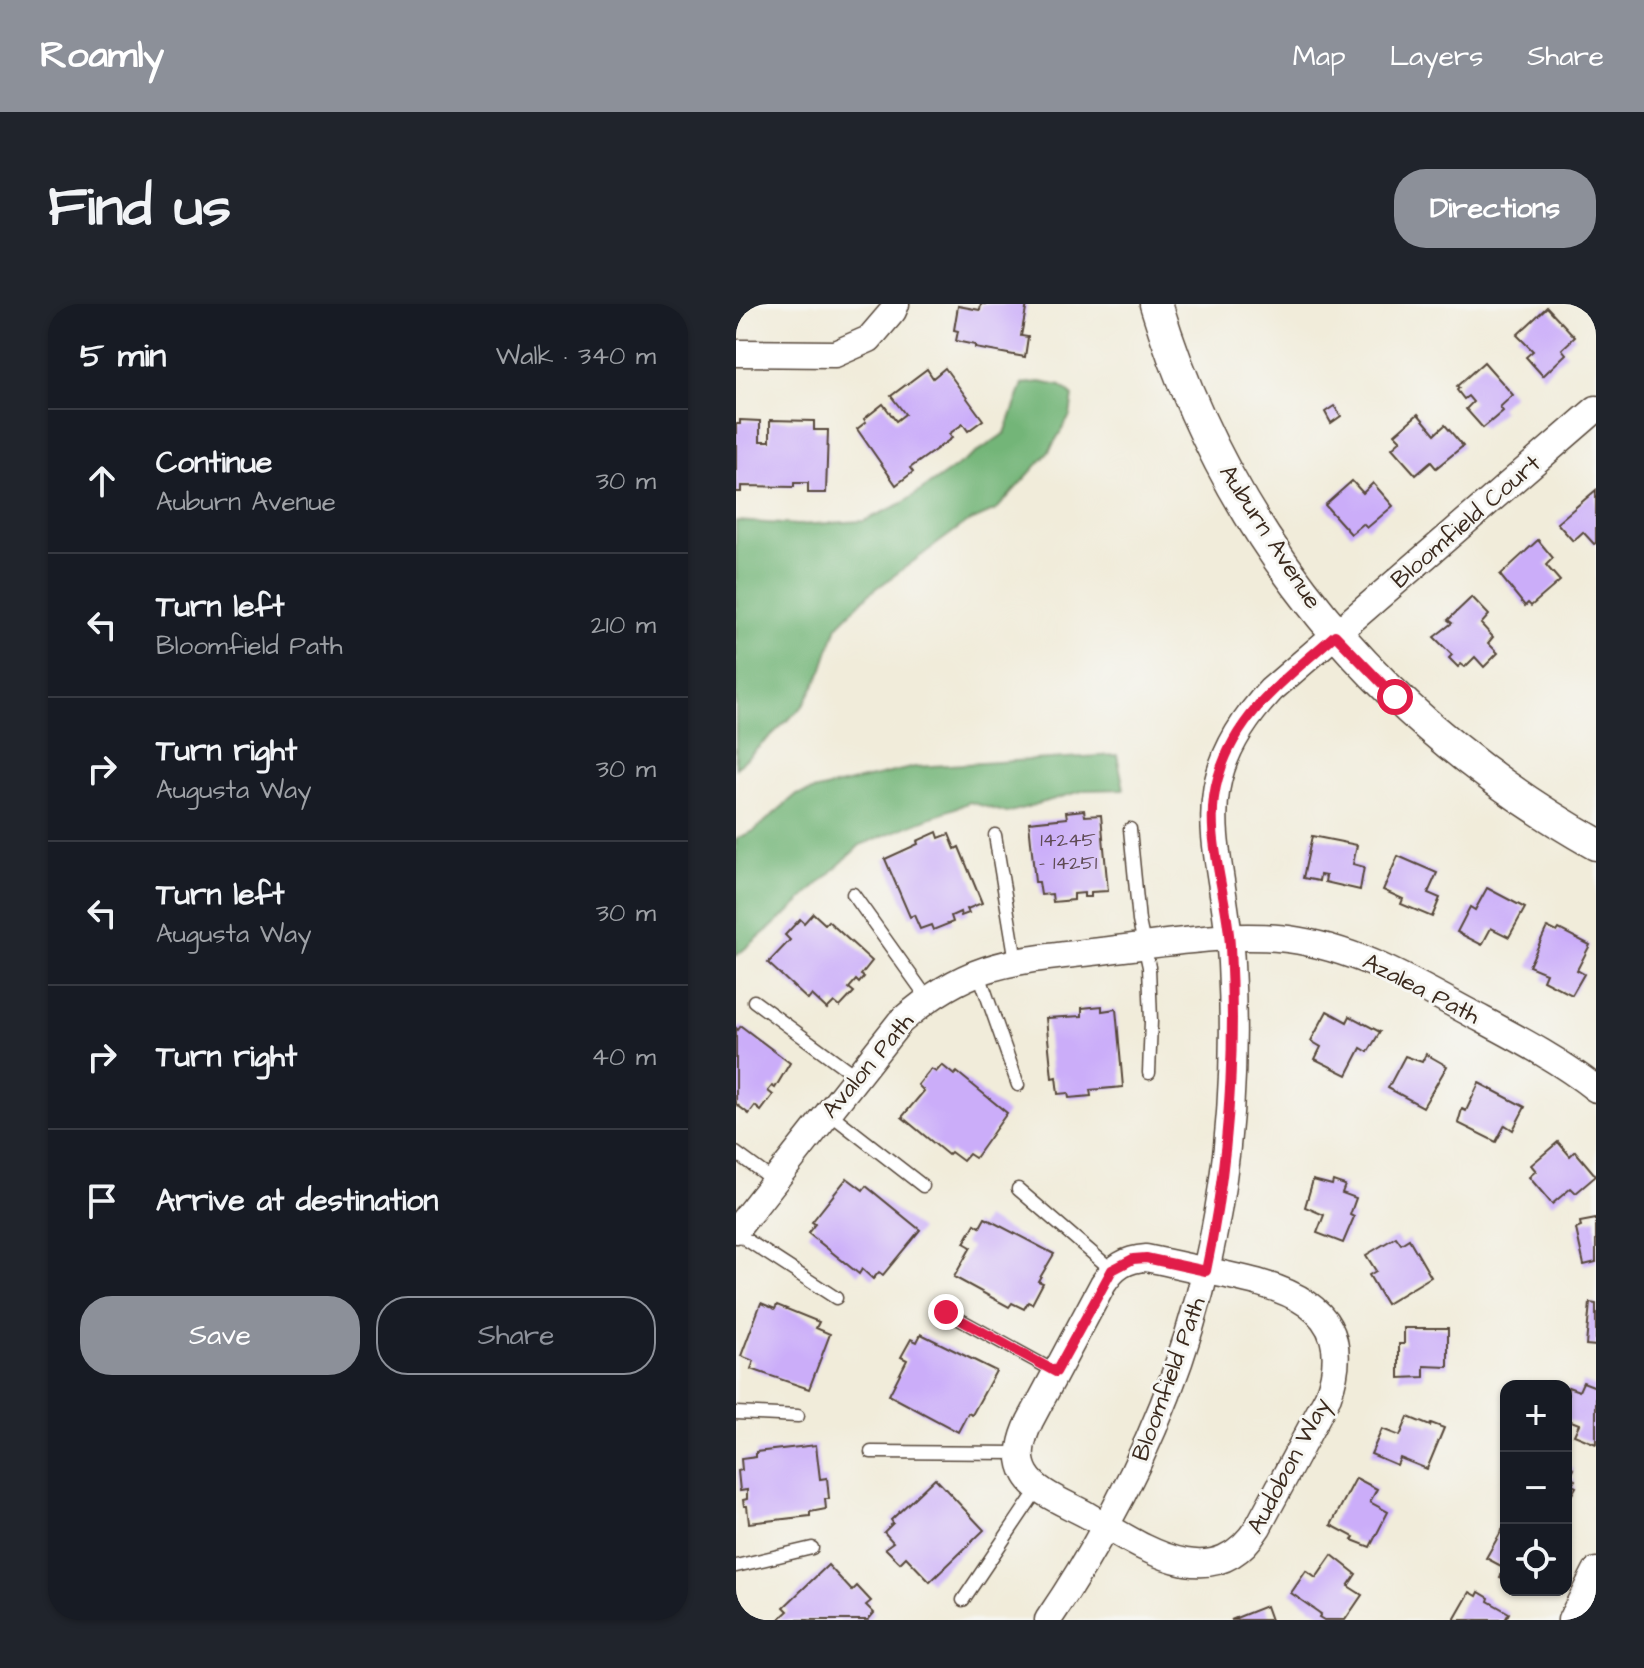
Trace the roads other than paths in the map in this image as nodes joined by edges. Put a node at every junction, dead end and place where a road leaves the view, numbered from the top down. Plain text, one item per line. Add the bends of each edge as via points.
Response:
1 (896, 304) edge
2 (1156, 304) edge
3 (736, 353) edge
4 (1596, 409) edge
5 (1335, 635) junction
6 (1130, 829) dead end
7 (995, 835) dead end
8 (1596, 844) edge
9 (853, 894) dead end
10 (1230, 938) junction
11 (1145, 946) junction
12 (1016, 961) junction
13 (978, 971) junction
14 (928, 999) junction
15 (754, 1001) dead end
16 (1149, 1073) dead end
17 (856, 1076) junction
18 (1018, 1085) dead end
19 (1596, 1089) edge
20 (828, 1112) junction
21 (736, 1153) edge
22 (774, 1181) junction
23 (923, 1186) dead end
24 (1018, 1189) dead end
25 (736, 1232) edge
26 (1112, 1270) junction
27 (1206, 1271) junction
28 (836, 1298) dead end
29 (946, 1312) dead end
30 (1056, 1372) junction
31 (736, 1413) edge
32 (798, 1416) dead end
33 (871, 1452) dead end
34 (1020, 1453) junction
35 (1039, 1487) junction
36 (1107, 1527) junction
37 (812, 1548) dead end
38 (736, 1566) edge
39 (1596, 1571) edge
40 (963, 1600) dead end
41 (1048, 1620) edge
42 (1571, 1620) edge

1 - 3 street via 869,339 835,354
2 - 5 street, Auburn Avenue via 1185,386 1228,476
4 - 5 street, Bloomfield Court
5 - 8 street, Auburn Avenue via 1432,731 1517,796
5 - 10 street, Bloomfield Path via 1249,714 1218,778 1214,834
6 - 11 lane
7 - 12 lane
9 - 14 lane
10 - 11 street, Avalon Path
10 - 19 street, Azalea Path via 1286,939 1364,958 1557,1060
10 - 27 street, Bloomfield Path via 1231,1108
11 - 12 street, Avalon Path
11 - 16 lane
12 - 13 street, Avalon Path
13 - 14 street, Avalon Path
13 - 18 lane
14 - 17 street, Avalon Path via 900,1022
15 - 17 lane
17 - 20 street, Avalon Path
20 - 22 street, Avalon Path
20 - 23 lane
21 - 22 lane
22 - 25 street, Avalon Path
24 - 26 lane
25 - 28 lane
26 - 27 street, Audobon Way via 1146,1258
26 - 30 street
27 - 36 street, Bloomfield Path via 1158,1419
27 - 36 street, Audobon Way via 1274,1286 1312,1306 1333,1339 1334,1378 1328,1396 1258,1527 1235,1553 1219,1561 1183,1563
29 - 30 lane
30 - 34 street
31 - 32 lane
33 - 34 lane
34 - 35 street via 1026,1476
35 - 36 street, Audobon Way
35 - 40 lane
36 - 41 street, Bloomfield Path
37 - 38 lane
39 - 42 street

